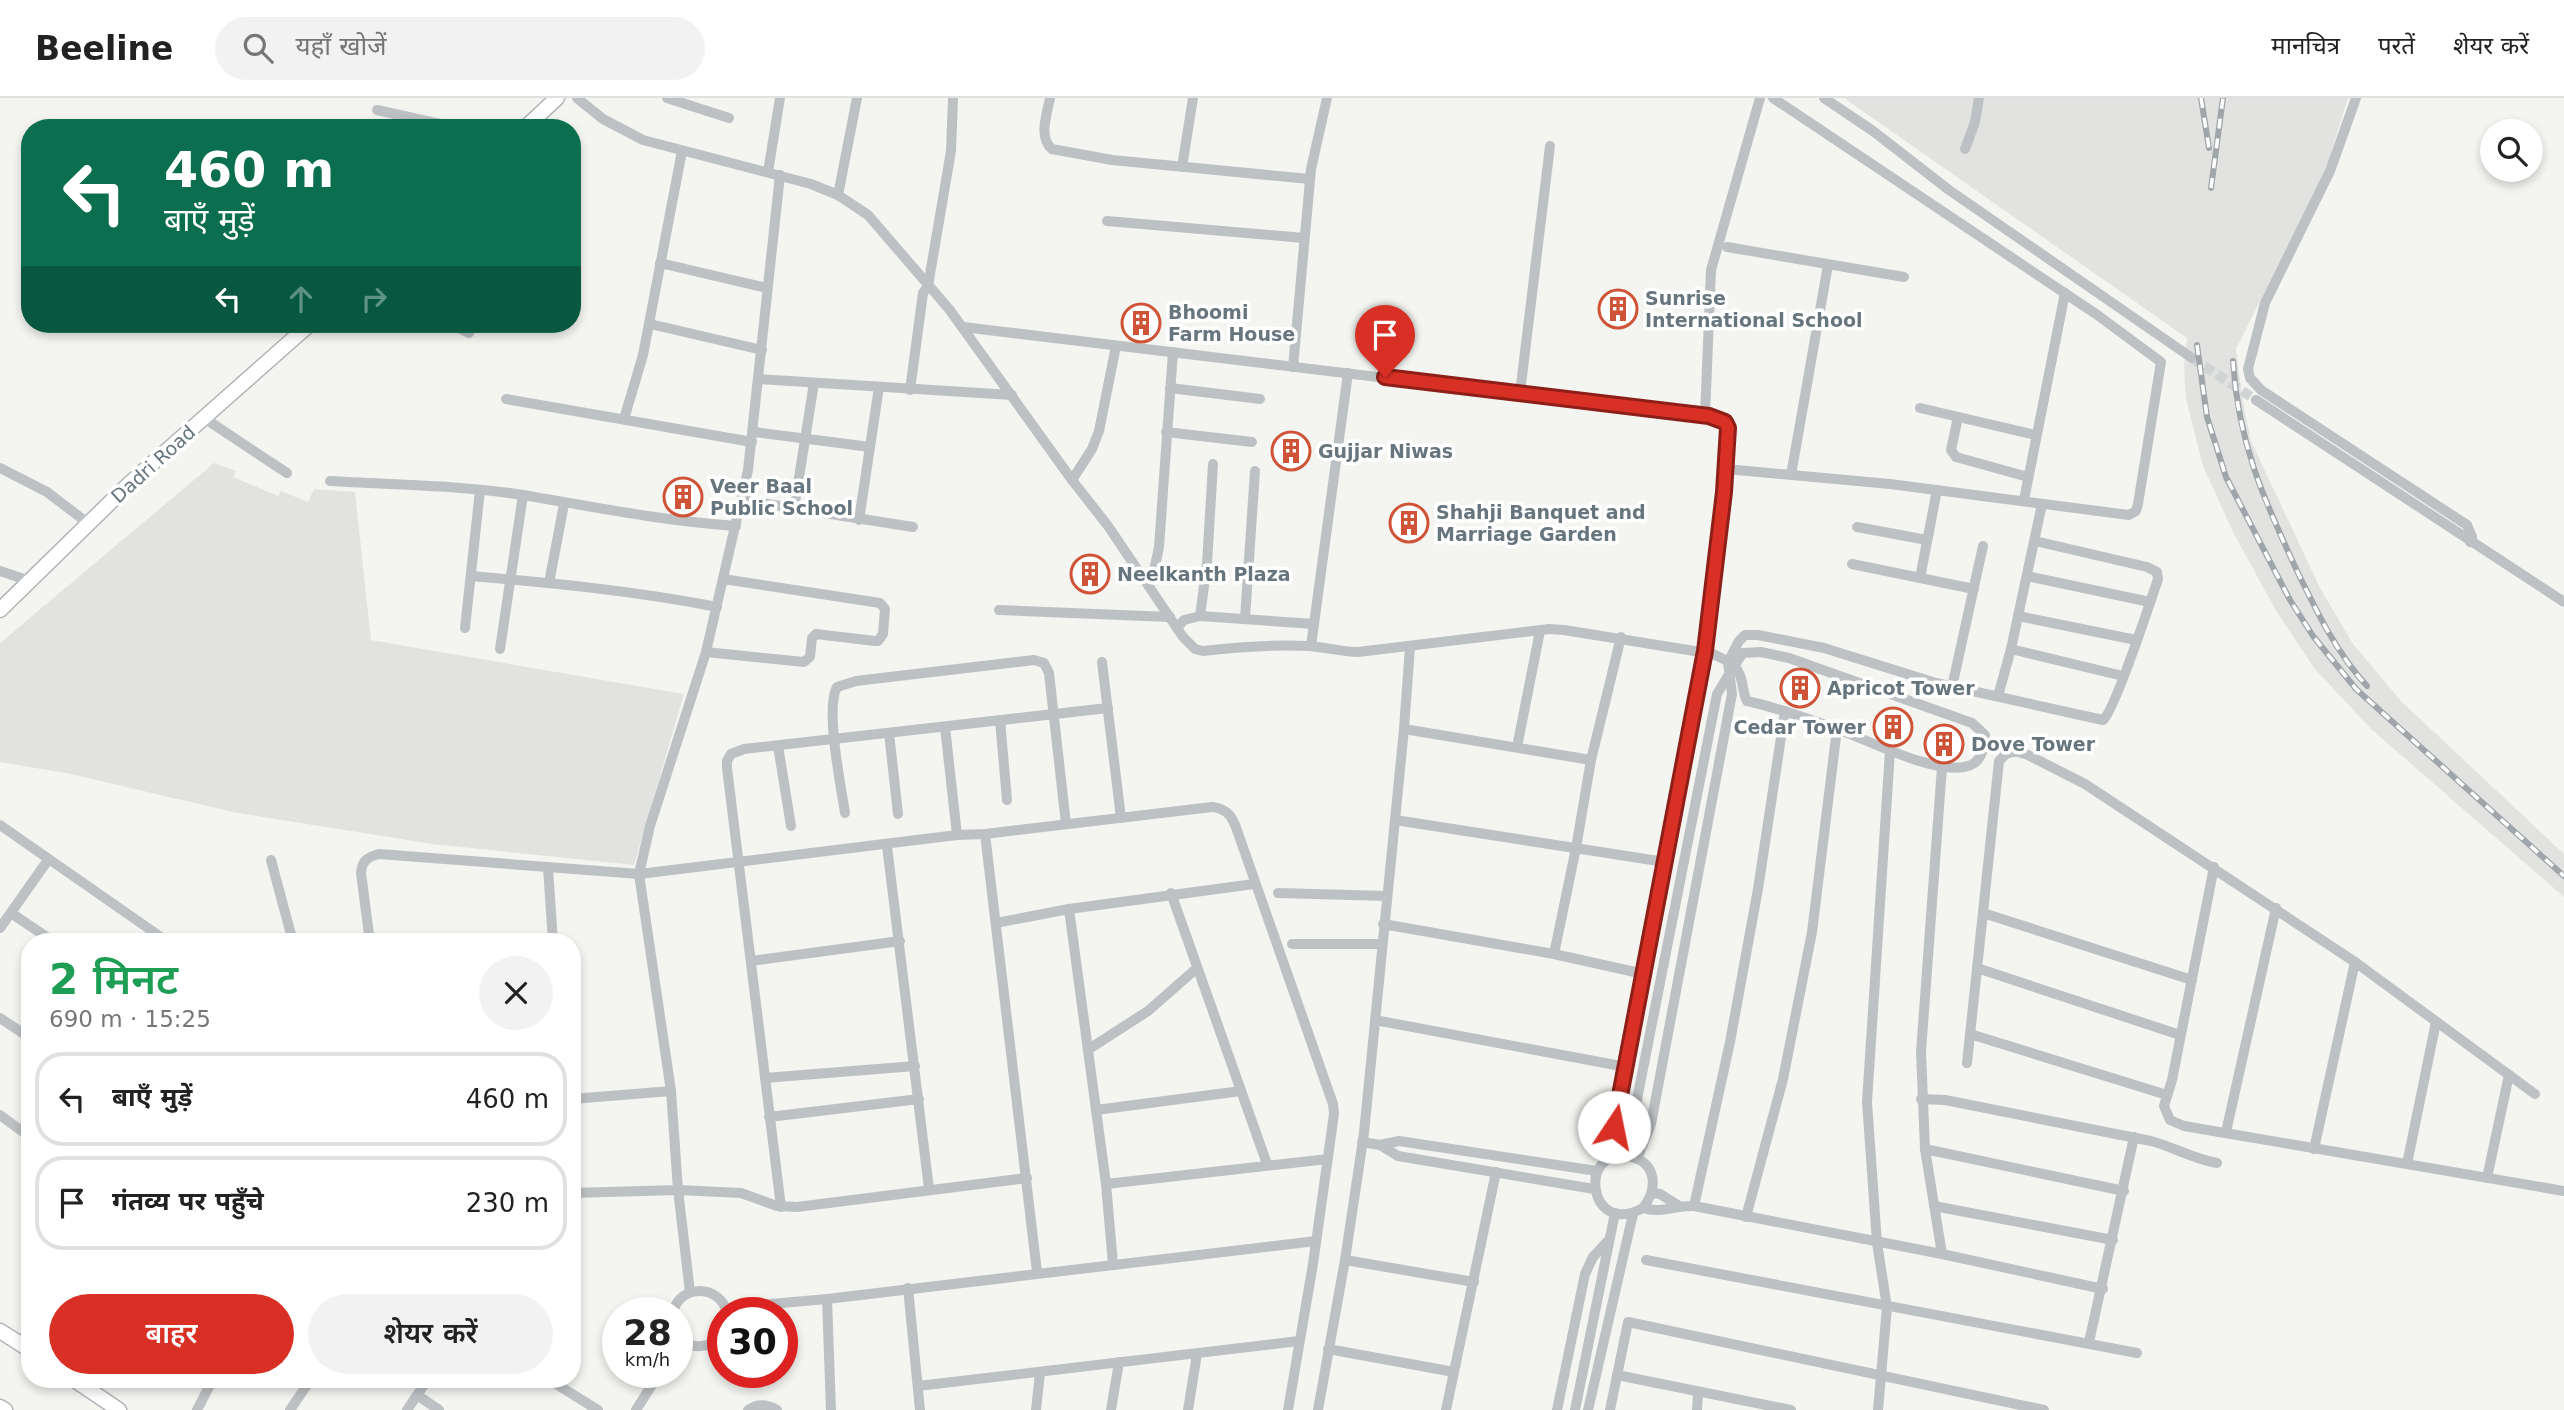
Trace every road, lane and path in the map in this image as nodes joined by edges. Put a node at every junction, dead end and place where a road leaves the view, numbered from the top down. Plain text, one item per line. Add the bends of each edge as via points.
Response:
1 (557, 98) edge
2 (577, 98) edge
3 (667, 98) edge
4 (780, 98) edge
5 (857, 98) edge
6 (953, 98) edge
7 (1050, 98) edge
8 (1193, 98) edge
9 (1327, 98) edge
10 (1760, 98) edge
11 (1773, 98) edge
12 (1824, 98) edge
13 (1979, 98) edge
14 (2356, 98) edge
15 (377, 110) dead end
16 (729, 118) dead end
17 (418, 119) edge
18 (535, 119) edge
19 (1550, 146) dead end
20 (1965, 149) dead end
21 (682, 151) junction
22 (1182, 167) junction
23 (768, 172) junction
24 (780, 175) junction
25 (1310, 179) junction
26 (1949, 190) junction
27 (838, 195) junction
28 (1938, 208) junction
29 (1107, 221) dead end
30 (1304, 238) junction
31 (1727, 247) dead end
32 (660, 263) junction
33 (1828, 265) junction
34 (1904, 277) dead end
35 (928, 286) junction
36 (767, 288) junction
37 (2065, 293) junction
38 (650, 324) junction
39 (963, 327) junction
40 (300, 333) edge
41 (1116, 346) junction
42 (762, 350) junction
43 (1173, 352) junction
44 (2192, 358) tunnel mouth
45 (1293, 367) junction
46 (1348, 373) junction
47 (759, 379) junction
48 (814, 383) junction
49 (879, 387) junction
50 (1170, 388) junction
51 (910, 390) junction
52 (1520, 393) junction
53 (1012, 395) junction
54 (506, 399) dead end
55 (1260, 399) dead end
56 (2256, 400) tunnel mouth
57 (1920, 408) dead end
58 (1705, 416) junction
59 (1958, 416) junction
60 (204, 418) junction
61 (624, 419) junction
62 (1166, 432) junction
63 (2036, 435) junction
64 (753, 437) junction
65 (805, 438) junction
66 (1252, 442) dead end
67 (870, 447) junction
68 (1213, 464) dead end
69 (0, 468) edge
70 (1726, 469) junction
71 (1255, 471) dead end
72 (288, 472) dead end
73 (1791, 475) junction
74 (2028, 477) junction
75 (330, 481) dead end
76 (1072, 481) junction
77 (480, 490) junction
78 (1937, 490) junction
79 (523, 495) junction
80 (742, 500) junction
81 (2024, 500) junction
82 (2042, 503) junction
83 (564, 504) junction
84 (794, 509) junction
85 (859, 520) junction
86 (89, 524) junction
87 (736, 526) junction
88 (913, 527) dead end
89 (1857, 527) dead end
90 (1927, 540) junction
91 (2035, 541) junction
92 (2470, 542) junction
93 (1983, 546) dead end
94 (1852, 564) dead end
95 (0, 571) edge
96 (471, 576) junction
97 (2027, 576) junction
98 (1920, 578) junction
99 (723, 579) junction
100 (510, 580) junction
101 (30, 581) junction
102 (549, 583) junction
103 (1147, 583) junction
104 (1974, 589) junction
105 (2564, 602) edge
106 (2150, 603) junction
107 (717, 607) junction
108 (0, 610) edge
109 (999, 610) dead end
110 (1200, 616) junction
111 (2018, 616) junction
112 (1170, 617) junction
113 (1245, 618) junction
114 (1314, 624) junction
115 (466, 628) dead end
116 (1177, 628) junction
117 (1540, 631) junction
118 (1621, 637) junction
119 (2136, 640) junction
120 (1311, 646) junction
121 (1410, 647) junction
122 (500, 649) dead end
123 (2011, 649) junction
124 (1705, 651) junction
125 (706, 652) junction
126 (1102, 662) dead end
127 (1730, 668) junction
128 (2123, 676) junction
129 (1952, 687) junction
130 (1998, 696) junction
131 (1108, 708) junction
132 (1785, 711) junction
133 (1055, 713) junction
134 (1000, 720) junction
135 (945, 727) junction
136 (1404, 729) junction
137 (1837, 729) junction
138 (889, 733) junction
139 (835, 740) junction
140 (778, 746) junction
141 (1517, 747) junction
142 (1890, 751) junction
143 (1591, 760) junction
144 (1942, 768) junction
145 (1007, 800) dead end
146 (845, 813) dead end
147 (898, 814) dead end
148 (1121, 818) junction
149 (1395, 820) junction
150 (1066, 824) junction
151 (0, 825) edge
152 (791, 827) dead end
153 (985, 834) junction
154 (957, 835) junction
155 (887, 846) junction
156 (1576, 848) junction
157 (48, 860) junction
158 (271, 860) dead end
159 (1665, 862) junction
160 (740, 863) junction
161 (2214, 867) junction
162 (548, 868) junction
163 (639, 874) junction
164 (1254, 884) junction
165 (1171, 893) junction
166 (1278, 893) dead end
167 (1387, 896) junction
168 (2276, 908) junction
169 (1069, 909) junction
170 (11, 913) junction
171 (1983, 913) junction
172 (996, 922) junction
173 (1383, 924) junction
174 (0, 928) edge
175 (41, 933) edge
176 (155, 933) edge
177 (291, 933) edge
178 (369, 933) edge
179 (553, 933) edge
180 (900, 942) junction
181 (1381, 943) junction
182 (1292, 944) dead end
183 (1554, 954) junction
184 (751, 961) junction
185 (2355, 962) junction
186 (1197, 968) junction
187 (1977, 968) junction
188 (1644, 974) junction
189 (2192, 980) junction
190 (0, 1018) edge
191 (1375, 1020) junction
192 (2436, 1022) junction
193 (21, 1032) edge
194 (1970, 1034) junction
195 (2180, 1035) junction
196 (1089, 1049) junction
197 (1967, 1063) dead end
198 (915, 1066) junction
199 (1626, 1067) junction
200 (2509, 1075) junction
201 (765, 1078) junction
202 (671, 1091) junction
203 (1241, 1091) junction
204 (2535, 1094) dead end
205 (2168, 1095) junction
206 (581, 1098) edge
207 (919, 1099) junction
208 (1921, 1099) junction
209 (1096, 1110) junction
210 (0, 1115) edge
211 (769, 1117) junction
212 (21, 1130) edge
213 (2226, 1132) junction
214 (2134, 1137) junction
215 (1362, 1142) junction
216 (1380, 1145) junction
217 (1925, 1149) junction
218 (2314, 1149) junction
219 (1630, 1154) junction
220 (1328, 1159) junction
221 (2217, 1163) dead end
222 (1266, 1164) junction
223 (2407, 1164) junction
224 (1597, 1171) junction
225 (1496, 1172) junction
226 (1027, 1178) junction
227 (2487, 1178) junction
228 (1106, 1184) junction
229 (929, 1189) junction
230 (1594, 1189) junction
231 (678, 1190) junction
232 (2124, 1191) junction
233 (2564, 1191) edge
234 (1653, 1192) junction
235 (581, 1194) edge
236 (780, 1206) junction
237 (1679, 1206) junction
238 (1694, 1206) junction
239 (1934, 1206) junction
240 (1638, 1211) junction
241 (1615, 1213) junction
242 (1746, 1217) junction
243 (2113, 1240) junction
244 (1316, 1241) junction
245 (1608, 1241) junction
246 (1878, 1243) junction
247 (1942, 1254) junction
248 (1345, 1260) junction
249 (1646, 1260) dead end
250 (1112, 1264) junction
251 (1037, 1272) junction
252 (1474, 1282) junction
253 (908, 1287) junction
254 (2103, 1289) junction
255 (690, 1292) junction
256 (682, 1297) edge
257 (718, 1297) edge
258 (827, 1299) junction
259 (798, 1302) edge
260 (1886, 1307) junction
261 (0, 1331) edge
262 (1299, 1341) junction
263 (2090, 1342) junction
264 (21, 1344) edge
265 (1328, 1349) junction
266 (2137, 1353) dead end
267 (1197, 1354) junction
268 (1119, 1362) junction
269 (1041, 1373) junction
270 (1454, 1373) junction
271 (1616, 1375) junction
272 (1881, 1375) junction
273 (918, 1387) junction
274 (86, 1388) edge
275 (208, 1388) edge
276 (305, 1388) edge
277 (422, 1388) edge
278 (563, 1388) edge
279 (650, 1388) edge
280 (1698, 1393) junction
281 (417, 1395) junction
282 (0, 1406) edge
283 (5, 1410) edge
284 (119, 1410) edge
285 (197, 1410) edge
286 (290, 1410) edge
287 (407, 1410) edge
288 (439, 1410) edge
289 (598, 1410) edge
290 (636, 1410) edge
291 (748, 1410) edge
292 (777, 1410) edge
293 (831, 1410) edge
294 (920, 1410) edge
295 (1037, 1410) edge
296 (1111, 1410) edge
297 (1188, 1410) edge
298 (1287, 1410) edge
299 (1318, 1410) edge
300 (1446, 1410) edge
301 (1557, 1410) edge
302 (1575, 1410) edge
303 (1588, 1410) edge
304 (1609, 1410) edge
305 (1697, 1410) edge
306 (1791, 1410) edge
307 (1878, 1410) edge
308 (2044, 1410) edge

1 - 18 main road
2 - 21 street via 624,132
3 - 16 street
4 - 23 street
5 - 27 street
6 - 35 street via 951,151
7 - 22 street via 1044,136 1052,149
8 - 22 street
9 - 25 street
10 - 58 street via 1710,270
11 - 28 street
12 - 26 street
13 - 20 street
14 - 92 street via 2330,171 2265,303 2251,354 2250,378 2261,390 2467,525
15 - 17 street
19 - 52 street
21 - 23 street
21 - 32 street
22 - 25 street
23 - 24 street
24 - 27 street
24 - 36 street
25 - 30 street
26 - 28 street
26 - 44 street
27 - 35 street via 868,215
28 - 37 street
29 - 30 street
30 - 45 street
31 - 33 street
32 - 36 street
32 - 38 street
33 - 34 street
33 - 73 street
35 - 39 street
35 - 51 street via 923,293
36 - 42 street
37 - 63 street
37 - 82 street via 2161,362 2136,511 2121,515
38 - 42 street
38 - 61 street
39 - 41 street
39 - 53 street
40 - 60 main road, Dadri Road
41 - 43 street
41 - 76 street via 1099,431
42 - 47 street
43 - 45 street
43 - 50 street
45 - 46 street
46 - 52 street
46 - 114 street
47 - 48 street
47 - 64 street
48 - 49 street
48 - 65 street
49 - 51 street
49 - 67 street
50 - 55 street
50 - 62 street
51 - 53 street
52 - 58 street
53 - 76 street
54 - 61 street
56 - 92 street
57 - 59 street
58 - 70 street via 1725,422 1728,428
59 - 63 street
59 - 74 street via 1951,450 1956,457
60 - 72 street
60 - 86 main road, Dadri Road
61 - 64 street
62 - 66 street
62 - 103 street via 1159,547
63 - 74 street
64 - 65 street
64 - 80 street
65 - 67 street
65 - 84 street
67 - 85 street
68 - 110 street
69 - 86 street via 47,492
70 - 73 street
70 - 124 street
71 - 113 street
73 - 78 street
74 - 81 street
75 - 77 street
76 - 103 street
77 - 79 street
77 - 96 street
78 - 81 street
78 - 90 street
79 - 83 street
79 - 100 street
80 - 84 street
80 - 87 street
81 - 82 street
82 - 91 street
83 - 87 street
83 - 102 street
84 - 85 street
85 - 88 street
86 - 101 main road, Dadri Road
87 - 99 street
89 - 90 street
90 - 98 street
91 - 97 street
91 - 106 street via 2153,569 2158,574
92 - 105 street
93 - 104 street
94 - 98 street
95 - 101 street
96 - 100 street
96 - 115 street
97 - 106 street
97 - 111 street
98 - 104 street
99 - 107 street
99 - 125 street via 876,601 886,609 883,634 875,641 816,634 810,657 804,662
100 - 102 street
100 - 122 street
101 - 108 main road, Dadri Road
102 - 107 street
103 - 112 street
104 - 129 street
106 - 119 street
107 - 125 street
109 - 112 street
110 - 113 street
110 - 116 street via 1184,620
111 - 119 street
111 - 123 street
112 - 116 street
113 - 114 street
114 - 120 street
116 - 120 street via 1190,645 1203,651
117 - 118 street
117 - 121 street
117 - 141 street
118 - 124 street
118 - 143 street
119 - 128 street
120 - 121 street via 1342,652
121 - 136 street
123 - 128 street
123 - 130 street
124 - 127 street
124 - 159 street
125 - 163 street
126 - 131 street
127 - 129 street via 1739,640 1758,635 1824,648
127 - 132 street via 1741,678 1747,701
127 - 144 street via 1751,651 1789,658 1972,723 1984,735 1980,757 1966,767
127 - 219 street via 1717,694
127 - 219 street via 1732,694 1651,1124
128 - 130 street via 2103,720
129 - 130 street
131 - 133 street
131 - 148 street
132 - 137 street
132 - 238 street via 1756,902
133 - 134 street
133 - 139 street via 1049,673 1040,661 856,681 844,683 834,693
133 - 150 street
134 - 135 street
134 - 145 street
135 - 138 street
135 - 154 street
136 - 141 street
136 - 149 street
137 - 142 street
137 - 242 street via 1812,932 1783,1079
138 - 139 street
138 - 147 street
139 - 140 street
139 - 146 street
140 - 152 street
140 - 160 street via 737,751 727,761
141 - 143 street
142 - 144 street
142 - 246 street via 1867,1102
143 - 156 street
144 - 208 street
148 - 150 street
148 - 164 street via 1223,808 1234,821
149 - 156 street
149 - 167 street
150 - 153 street
151 - 157 street
153 - 154 street
153 - 172 street
154 - 155 street
155 - 160 street
155 - 180 street
156 - 159 street
156 - 183 street
157 - 170 street
157 - 176 street
158 - 177 street
159 - 188 street
160 - 163 street
160 - 184 street
161 - 168 street
161 - 171 street via 2085,784 2015,751 1999,761
161 - 189 street
162 - 163 street
162 - 178 street via 393,854 368,857 361,873
162 - 179 street
163 - 202 street
164 - 165 street
164 - 220 street via 1333,1104
165 - 169 street
165 - 186 street
166 - 167 street
167 - 173 street
168 - 185 street
168 - 213 street
169 - 172 street
169 - 196 street
170 - 174 street
170 - 175 street
171 - 187 street
171 - 189 street
172 - 226 street
173 - 181 street
173 - 183 street
180 - 184 street
180 - 198 street
181 - 182 street
181 - 191 street
183 - 188 street
184 - 201 street
185 - 192 street
185 - 218 street
186 - 196 street via 1148,1011
186 - 203 street
187 - 194 street
187 - 195 street
188 - 199 street
189 - 195 street
190 - 193 street
191 - 199 street
191 - 215 street
192 - 200 street
192 - 223 street
194 - 197 street
194 - 205 street
195 - 205 street
196 - 209 street
198 - 201 street
198 - 207 street
199 - 219 street via 1614,1127 1618,1141
200 - 204 street
200 - 227 street
201 - 211 street
202 - 206 street
202 - 231 street
203 - 209 street
203 - 222 street
205 - 213 street via 2164,1106 2170,1120
207 - 211 street
207 - 229 street
208 - 214 street
208 - 217 street
209 - 228 street
210 - 212 street
211 - 236 street
213 - 218 street
214 - 221 street
214 - 232 street
215 - 216 street
215 - 248 street
216 - 224 street via 1399,1141
216 - 225 street via 1398,1156
217 - 232 street
217 - 239 street
218 - 223 street
219 - 224 street via 1604,1162
219 - 234 street via 1647,1165
220 - 222 street
220 - 244 street
222 - 228 street
223 - 227 street
224 - 230 street
225 - 230 street
225 - 252 street
226 - 229 street
226 - 251 street
227 - 233 street
228 - 250 street
229 - 236 street
230 - 241 street via 1601,1204
231 - 235 street
231 - 236 street via 741,1193
231 - 255 street
232 - 243 street
234 - 237 street
234 - 240 street
237 - 238 street
237 - 240 street
238 - 242 street
239 - 243 street
239 - 247 street
240 - 241 street
240 - 303 street
241 - 245 street
242 - 246 street
243 - 254 street
244 - 250 street
244 - 262 street
245 - 301 street via 1593,1256 1585,1274
245 - 302 street
246 - 247 street
246 - 260 street
247 - 254 street
248 - 252 street
248 - 265 street
249 - 260 street
250 - 251 street
251 - 253 street
252 - 270 street
253 - 258 street
253 - 273 street
254 - 263 street
255 - 256 street
255 - 257 street via 701,1290
258 - 259 street
258 - 293 street
260 - 263 street
260 - 272 street
261 - 264 main road
262 - 267 street
262 - 298 street
263 - 266 street
265 - 270 street
265 - 299 street
267 - 268 street
267 - 297 street
268 - 269 street
268 - 296 street
269 - 273 street
269 - 295 street
270 - 300 street
271 - 272 street via 1628,1322
271 - 280 street
271 - 304 street
272 - 307 street
272 - 308 street
273 - 294 street
274 - 284 main road
275 - 285 street
276 - 286 street
277 - 281 street
278 - 289 street
279 - 290 street
280 - 305 street
280 - 306 street
281 - 287 street
281 - 288 street
282 - 283 main road
291 - 292 street via 755,1405

